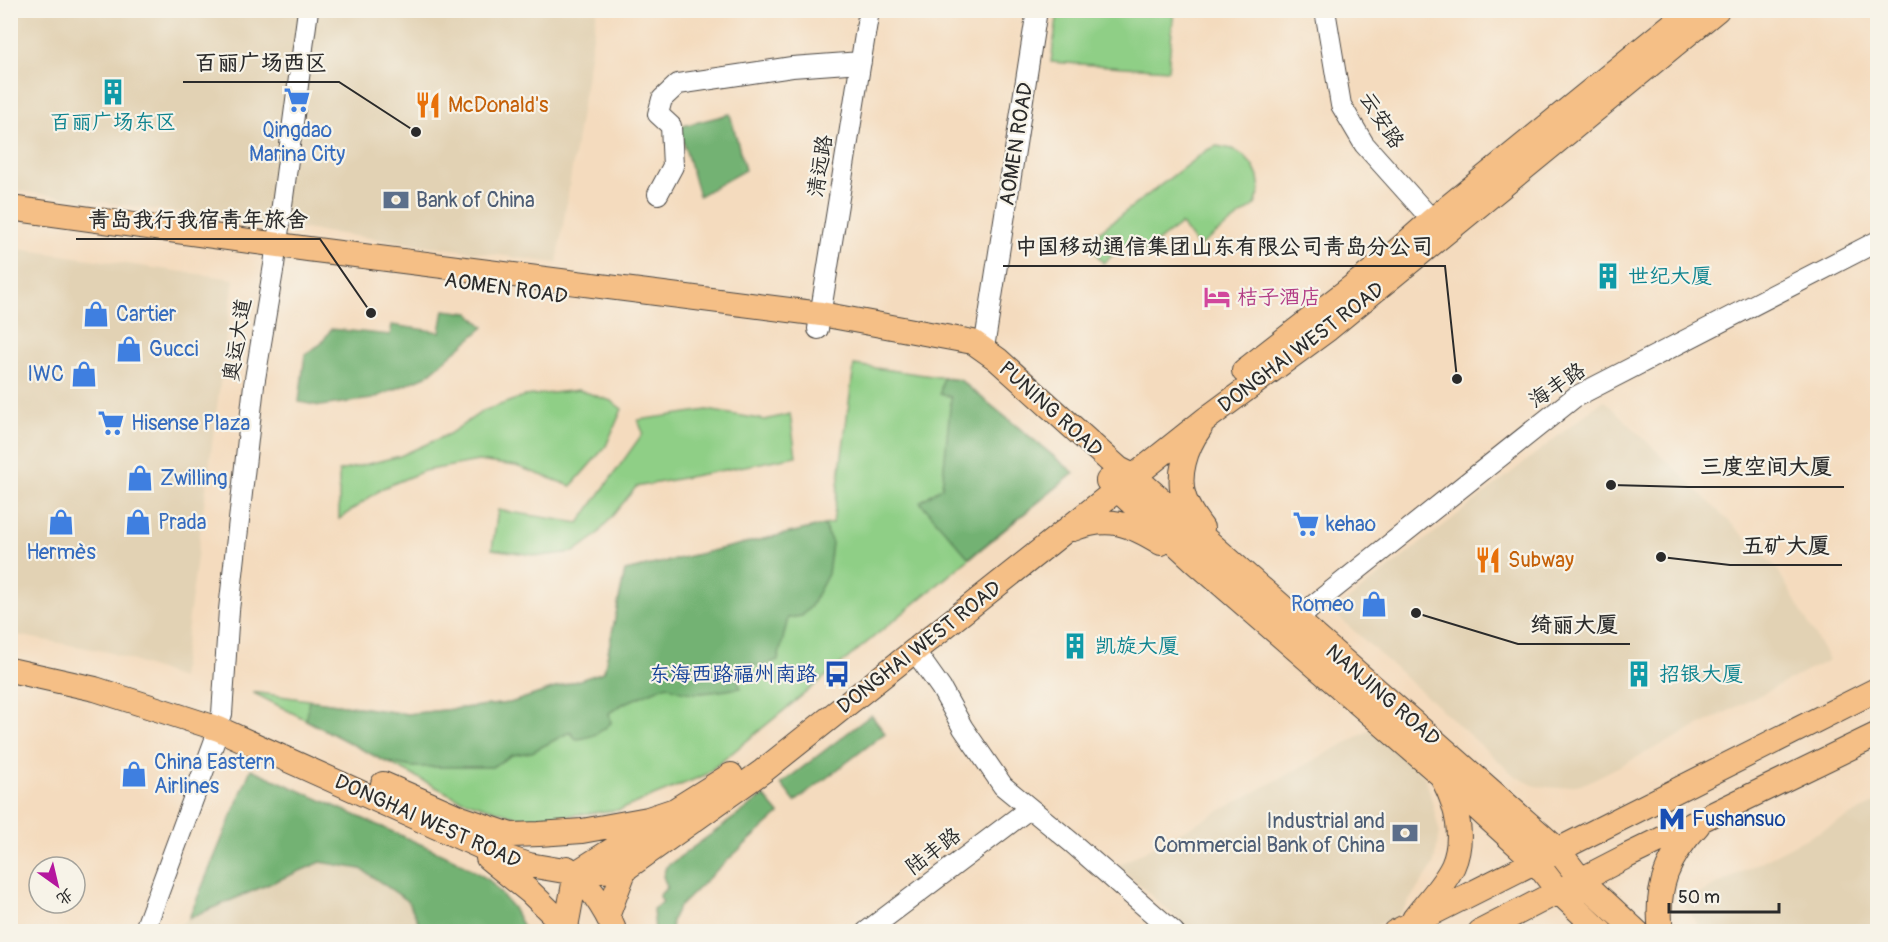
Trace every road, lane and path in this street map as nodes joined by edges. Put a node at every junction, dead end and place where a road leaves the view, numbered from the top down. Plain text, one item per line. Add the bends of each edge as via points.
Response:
1 (308, 10) edge
2 (869, 10) edge
3 (1036, 10) edge
4 (1325, 10) edge
5 (1690, 10) edge
6 (1717, 10) edge
7 (861, 62) junction
8 (658, 194) dead end
9 (10, 208) edge
10 (10, 221) edge
11 (1438, 227) junction
12 (1878, 241) edge
13 (276, 251) junction
14 (820, 322) junction
15 (982, 357) junction
16 (1206, 419) junction
17 (1119, 479) junction
18 (1063, 533) junction
19 (1205, 554) junction
20 (1298, 620) junction
21 (914, 650) junction
22 (10, 655) edge
23 (10, 670) edge
24 (1878, 689) edge
25 (220, 722) junction
26 (1878, 734) edge
27 (1442, 776) junction
28 (1029, 808) junction
29 (675, 810) junction
30 (1705, 818) junction
31 (511, 835) junction
32 (462, 838) junction
33 (1558, 850) junction
34 (1536, 862) junction
35 (625, 869) junction
36 (576, 873) junction
37 (1580, 879) junction
38 (1558, 891) junction
39 (611, 923) edge
40 (1402, 928) edge
41 (567, 929) edge
42 (144, 932) edge
43 (866, 932) edge
44 (1174, 932) edge
45 (1480, 932) edge
46 (1601, 932) edge
47 (1637, 932) edge
48 (1660, 932) edge

1 - 13 street, 奥运大道
2 - 7 street, 清远路
3 - 15 street, AOMEN ROAD
4 - 11 street, 云安路 via 1341,105 1364,144
5 - 11 main road, DONGHAI WEST ROAD
6 - 11 main road, DONGHAI WEST ROAD
7 - 8 street via 792,67 678,84 662,99 658,114 671,126 673,165
7 - 14 street, 清远路
9 - 13 main road, AOMEN ROAD
10 - 13 main road, AOMEN ROAD
11 - 16 main road, DONGHAI WEST ROAD via 1328,329
11 - 17 main road, DONGHAI WEST ROAD via 1389,258
12 - 20 street, 海丰路 via 1575,397
13 - 14 main road, AOMEN ROAD
13 - 25 street, 奥运大道 via 254,385
14 - 15 main road, AOMEN ROAD via 970,358
15 - 17 main road, PUNING ROAD via 1009,394
16 - 17 main road, DONGHAI WEST ROAD
16 - 19 main road via 1194,436 1182,473 1184,498
17 - 18 main road, DONGHAI WEST ROAD
17 - 19 main road, NANJING ROAD
17 - 29 main road, DONGHAI WEST ROAD via 756,758
18 - 19 main road via 1094,522 1118,523
18 - 21 main road, DONGHAI WEST ROAD
19 - 20 main road, NANJING ROAD
19 - 27 main road, NANJING ROAD
20 - 33 main road, NANJING ROAD
21 - 28 street via 989,768
21 - 35 main road, DONGHAI WEST ROAD via 763,771
22 - 25 main road, DONGHAI WEST ROAD via 102,675
23 - 25 main road, DONGHAI WEST ROAD
24 - 33 main road
25 - 31 main road, DONGHAI WEST ROAD
25 - 32 main road, DONGHAI WEST ROAD
25 - 42 street, 奥运大道
26 - 30 main road
27 - 34 main road, NANJING ROAD
27 - 40 main road via 1455,806 1459,829 1453,865
28 - 43 street, 陆丰路
28 - 44 street
29 - 31 main road, DONGHAI WEST ROAD via 611,826
29 - 36 main road
30 - 37 main road
30 - 48 main road via 1681,843 1669,865 1659,904
31 - 36 main road
32 - 36 main road, DONGHAI WEST ROAD via 529,865
32 - 41 main road via 521,885
33 - 34 main road
33 - 37 main road, NANJING ROAD
34 - 38 main road, NANJING ROAD
34 - 40 main road
35 - 36 main road, DONGHAI WEST ROAD
35 - 39 main road
36 - 39 main road
36 - 41 main road
37 - 38 main road
37 - 47 main road, NANJING ROAD
38 - 45 main road
38 - 46 main road, NANJING ROAD

